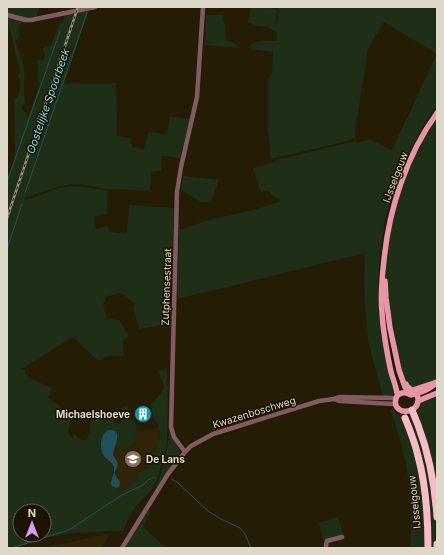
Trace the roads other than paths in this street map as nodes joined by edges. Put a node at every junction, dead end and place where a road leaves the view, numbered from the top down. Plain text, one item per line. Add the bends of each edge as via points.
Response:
1 (94, 7) edge
2 (203, 7) edge
3 (7, 15) edge
4 (437, 114) edge
5 (384, 253) junction
6 (437, 382) edge
7 (412, 392) junction
8 (398, 393) junction
9 (437, 393) edge
10 (334, 399) junction
11 (418, 401) junction
12 (394, 403) junction
13 (409, 411) junction
14 (185, 452) junction
15 (437, 518) edge
16 (342, 537) dead end
17 (437, 544) edge
18 (122, 548) edge
19 (326, 548) edge
20 (428, 548) edge
21 (437, 548) edge

1 - 3 street via 31,20
2 - 14 street, Zutphensestraat via 198,97 181,167 178,192 171,427 174,437
4 - 5 main road, IJsselgouw via 407,167 390,219
5 - 7 main road, IJsselgouw via 387,313 392,339 399,367
5 - 8 main road, IJsselgouw via 381,306 385,341
6 - 7 main road via 432,388
7 - 8 main road via 411,395
7 - 11 main road, IJsselgouw
7 - 13 main road via 415,400
8 - 12 main road
9 - 11 main road
10 - 12 street, Kwazenboschweg
10 - 12 street, Kwazenboschweg via 346,396
10 - 14 street, Kwazenboschweg via 319,401 213,434
11 - 13 main road
12 - 13 main road via 397,402
12 - 13 main road via 397,411 403,415
13 - 15 highway, IJsselgouw via 418,424 426,451
13 - 20 highway, IJsselgouw via 410,430 424,487 428,517
14 - 18 street via 168,474
16 - 19 street via 327,541
17 - 21 highway

